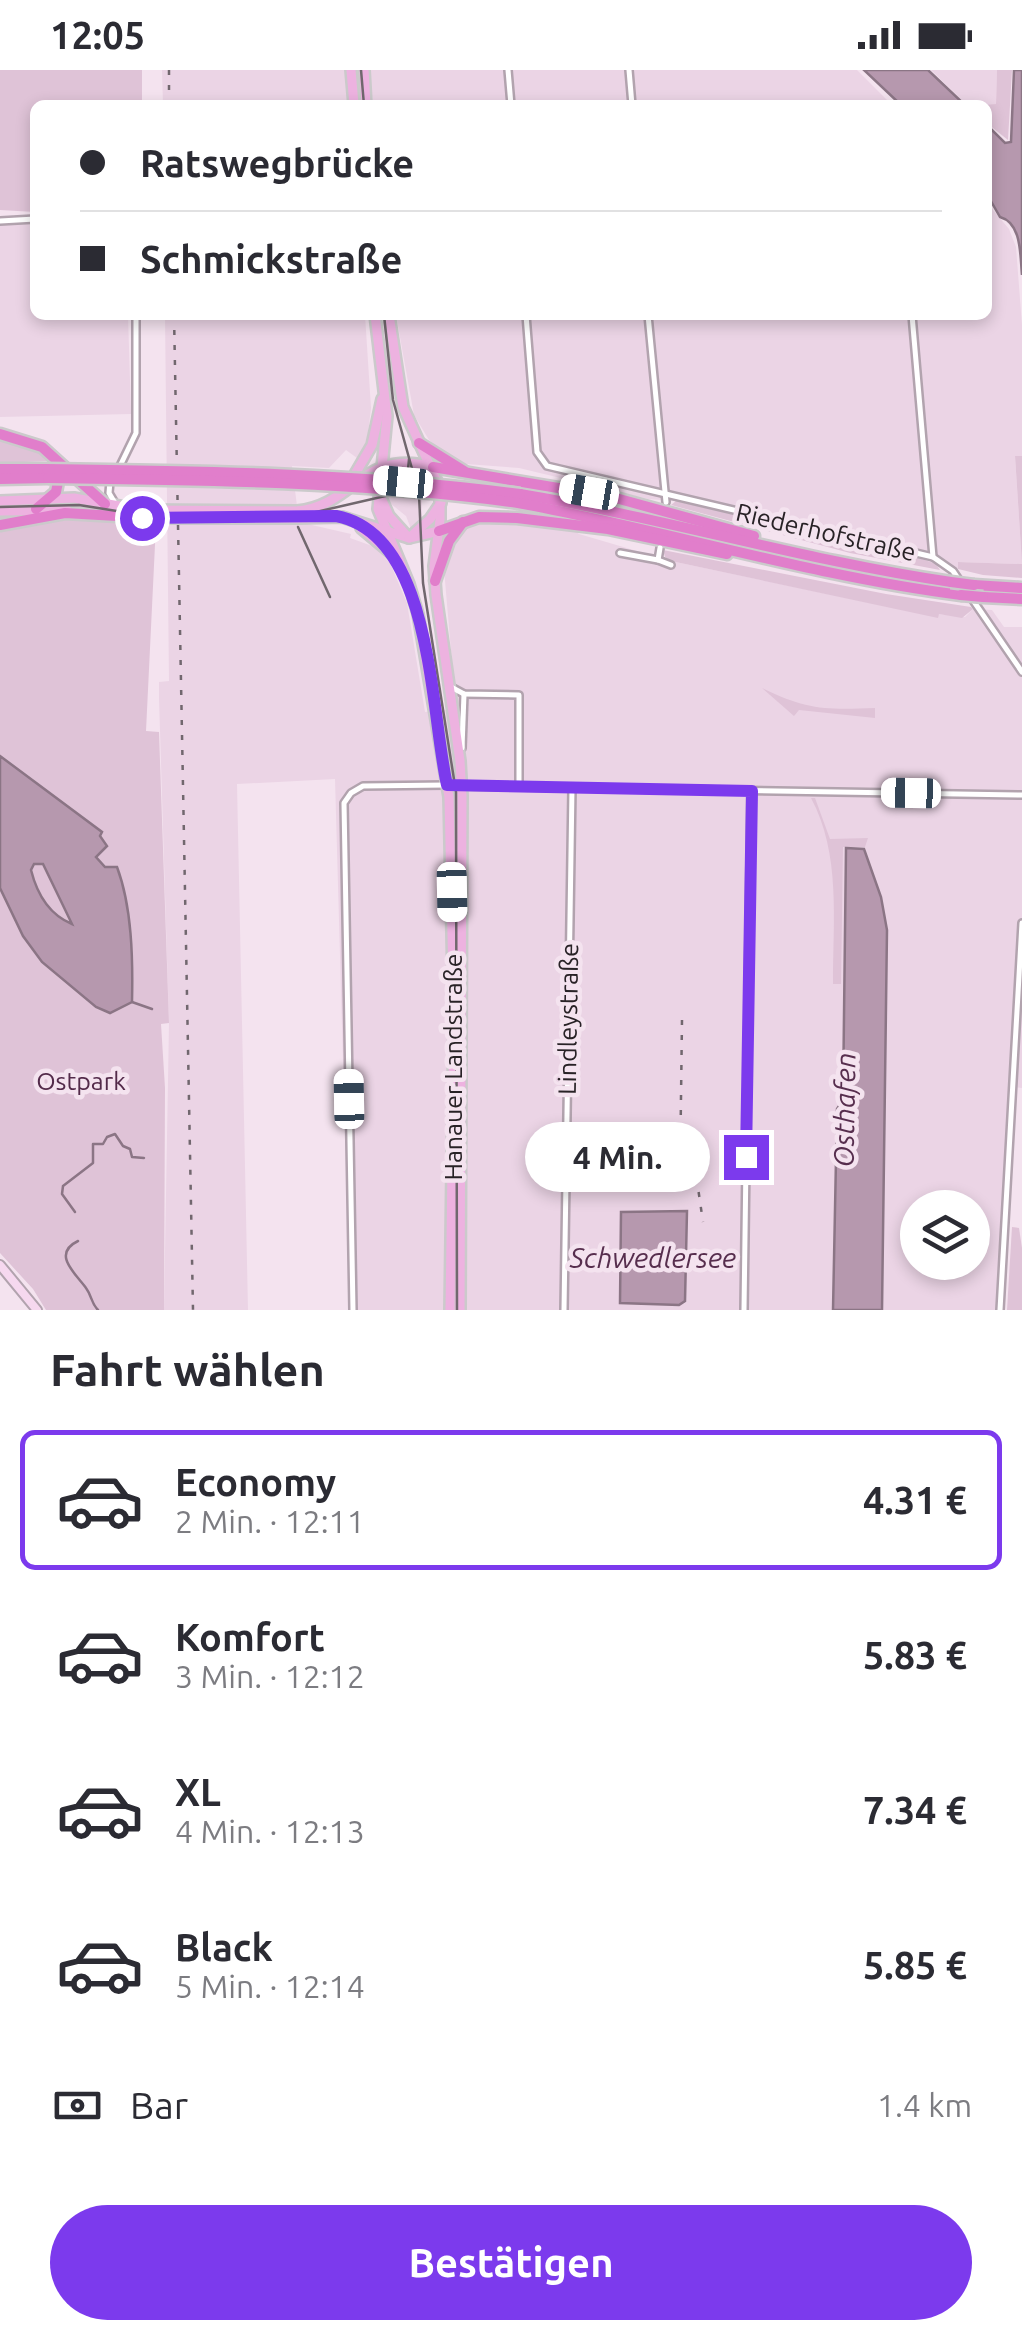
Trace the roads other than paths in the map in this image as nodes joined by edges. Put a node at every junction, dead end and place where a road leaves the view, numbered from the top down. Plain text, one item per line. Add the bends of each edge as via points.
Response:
1 (351, 70) edge
2 (364, 70) edge
3 (508, 70) edge
4 (629, 70) edge
5 (354, 100) edge
6 (366, 100) edge
7 (511, 100) edge
8 (632, 100) edge
9 (0, 220) edge
10 (30, 220) edge
11 (136, 320) edge
12 (376, 320) edge
13 (390, 320) edge
14 (526, 320) edge
15 (648, 320) edge
16 (912, 320) edge
17 (383, 386) junction
18 (0, 434) edge
19 (419, 443) junction
20 (54, 458) junction
21 (415, 463) junction
22 (381, 466) junction
23 (432, 467) junction
24 (0, 469) edge
25 (48, 473) junction
26 (0, 478) edge
27 (499, 478) junction
28 (109, 482) junction
29 (378, 488) junction
30 (87, 490) junction
31 (51, 498) junction
32 (335, 498) junction
33 (665, 498) junction
34 (442, 499) junction
35 (519, 499) junction
36 (0, 501) edge
37 (105, 504) junction
38 (120, 508) junction
39 (36, 509) junction
40 (0, 511) edge
41 (297, 514) junction
42 (140, 515) junction
43 (346, 518) junction
44 (463, 521) junction
45 (0, 525) edge
46 (439, 531) junction
47 (386, 533) junction
48 (409, 538) junction
49 (660, 548) dead end
50 (620, 554) dead end
51 (817, 556) junction
52 (765, 557) junction
53 (934, 557) junction
54 (658, 560) junction
55 (400, 563) junction
56 (670, 564) dead end
57 (435, 581) junction
58 (1022, 588) edge
59 (1022, 599) edge
60 (1022, 672) edge
61 (449, 686) junction
62 (464, 694) junction
63 (460, 761) junction
64 (447, 785) junction
65 (462, 786) junction
66 (519, 787) junction
67 (572, 788) junction
68 (752, 791) junction
69 (1022, 795) edge
70 (1022, 923) edge
71 (0, 1265) edge
72 (37, 1310) edge
73 (354, 1310) edge
74 (450, 1310) edge
75 (460, 1310) edge
76 (564, 1310) edge
77 (744, 1310) edge
78 (1000, 1310) edge

1 - 5 main road
2 - 6 main road
3 - 7 street
4 - 8 street
9 - 10 street
11 - 28 street via 136,433
12 - 17 main road
13 - 19 main road via 403,408
14 - 33 street, Riederhofstraße via 542,463
15 - 33 street
16 - 53 street, Riederhofstraße
17 - 22 main road
17 - 32 main road via 372,445
18 - 20 highway via 34,443
19 - 23 main road
19 - 27 highway via 462,470
20 - 30 highway
20 - 31 highway via 60,478
21 - 22 main road
21 - 23 main road
21 - 29 main road via 398,468
21 - 34 main road
22 - 29 main road, Hanauer Landstraße
22 - 32 main road
23 - 27 highway
23 - 34 main road
24 - 25 highway
25 - 26 highway
25 - 35 highway, bridge
27 - 51 highway via 630,501
28 - 30 highway
28 - 38 street
29 - 47 main road, Hanauer Landstraße
29 - 48 main road via 389,516
30 - 37 highway
31 - 36 main road
31 - 37 main road
31 - 39 highway
32 - 41 main road
33 - 53 street, Riederhofstraße
34 - 46 main road, Hanauer Landstraße
34 - 48 main road
35 - 51 highway via 595,507
35 - 52 highway
37 - 38 main road
38 - 42 main road
39 - 40 main road
39 - 42 main road
41 - 42 main road, bridge
41 - 43 main road
42 - 45 highway via 66,514
43 - 47 main road
43 - 55 main road
44 - 46 highway
44 - 52 highway via 570,523
44 - 57 highway
46 - 48 main road
46 - 57 main road, Hanauer Landstraße
47 - 48 main road
47 - 55 main road, Hanauer Landstraße
49 - 54 street
50 - 54 street
51 - 58 highway, bridge
52 - 59 highway, bridge via 889,584
53 - 60 street via 954,571
54 - 56 street
55 - 64 main road, Hanauer Landstraße via 418,614
57 - 61 main road, Hanauer Landstraße
61 - 62 street
61 - 63 main road, Hanauer Landstraße
62 - 63 street
62 - 66 street via 519,695
63 - 65 main road, Hanauer Landstraße
64 - 65 main road
64 - 73 street via 363,786 348,795 343,811
64 - 74 main road, Hanauer Landstraße via 454,952
65 - 66 street
65 - 75 main road, Hanauer Landstraße
66 - 67 street
67 - 68 street
67 - 76 street, Lindleystraße
68 - 69 street
68 - 77 street
70 - 78 street
71 - 72 street

